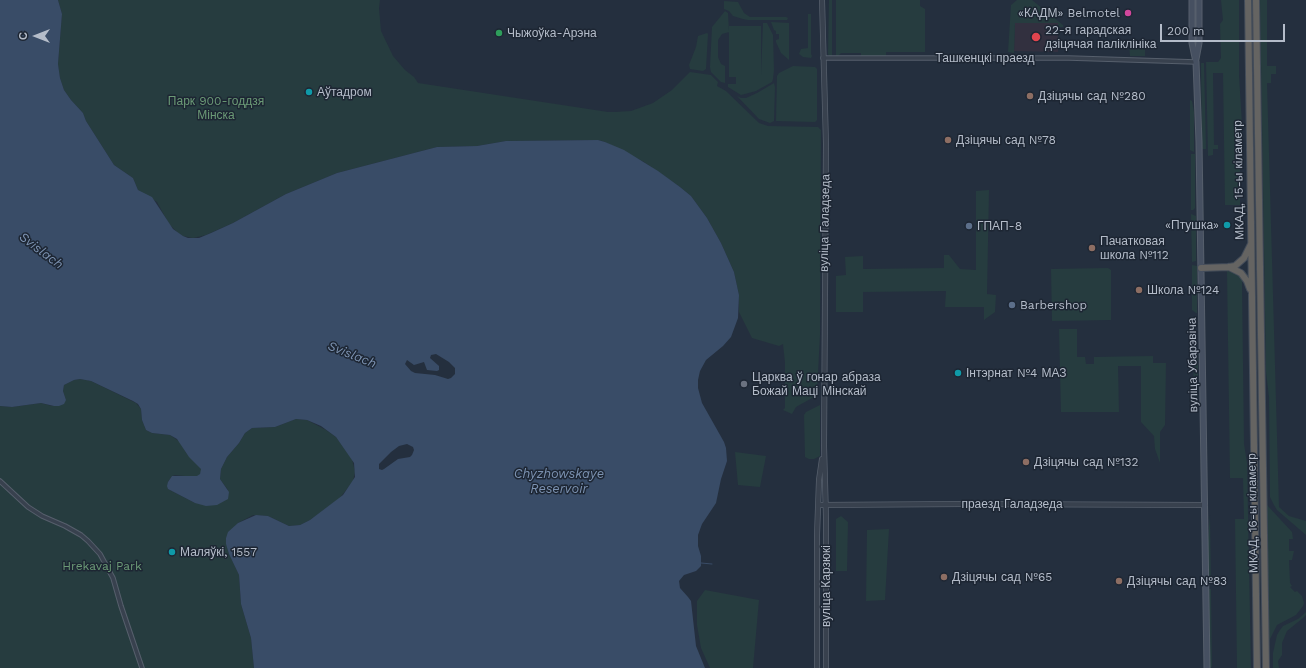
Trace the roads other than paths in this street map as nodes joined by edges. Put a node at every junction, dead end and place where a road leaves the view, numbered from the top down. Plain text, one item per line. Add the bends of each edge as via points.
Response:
1 (822, 0) edge
2 (1192, 0) edge
3 (1198, 0) edge
4 (1248, 0) edge
5 (1256, 0) edge
6 (823, 58) junction
7 (1196, 62) junction
8 (1251, 243) junction
9 (1229, 267) junction
10 (1201, 268) junction
11 (1252, 292) junction
12 (1261, 359) joint
13 (1253, 360) joint
14 (824, 446) junction
15 (0, 481) edge
16 (818, 505) junction
17 (826, 505) junction
18 (1205, 505) junction
19 (142, 668) edge
20 (817, 668) edge
21 (826, 668) edge
22 (1208, 668) edge
23 (1257, 668) edge
24 (1266, 668) edge

1 - 6 street, вуліца Галадзеда
2 - 7 main road, вуліца Убарэвіча via 1192,43
3 - 7 main road, вуліца Убарэвіча via 1199,43
4 - 8 highway, МКАД, 15-ы кіламетр
5 - 12 highway, МКАД, 15-ы кіламетр
6 - 7 street, Ташкенцкі праезд via 1070,58
6 - 14 street, вуліца Галадзеда via 826,137
7 - 10 main road, вуліца Убарэвіча via 1200,142
8 - 9 highway via 1241,261
8 - 11 highway, МКАД, 15-ы кіламетр
9 - 10 highway
9 - 11 highway via 1241,273
10 - 18 main road, вуліца Убарэвіча
11 - 13 highway, МКАД, 15-ы кіламетр
12 - 24 highway, МКАД, 16-ы кіламетр
13 - 23 highway, МКАД, 16-ы кіламетр
14 - 16 street, вуліца Галадзеда
14 - 17 street, вуліца Галадзеда
15 - 19 street via 28,507 81,535 100,554 113,578
16 - 17 street, праезд Галадзеда
16 - 20 street, вуліца Карзюкі
17 - 18 street, праезд Галадзеда
17 - 21 street, вуліца Карзюкі
18 - 22 main road, вуліца Убарэвіча

